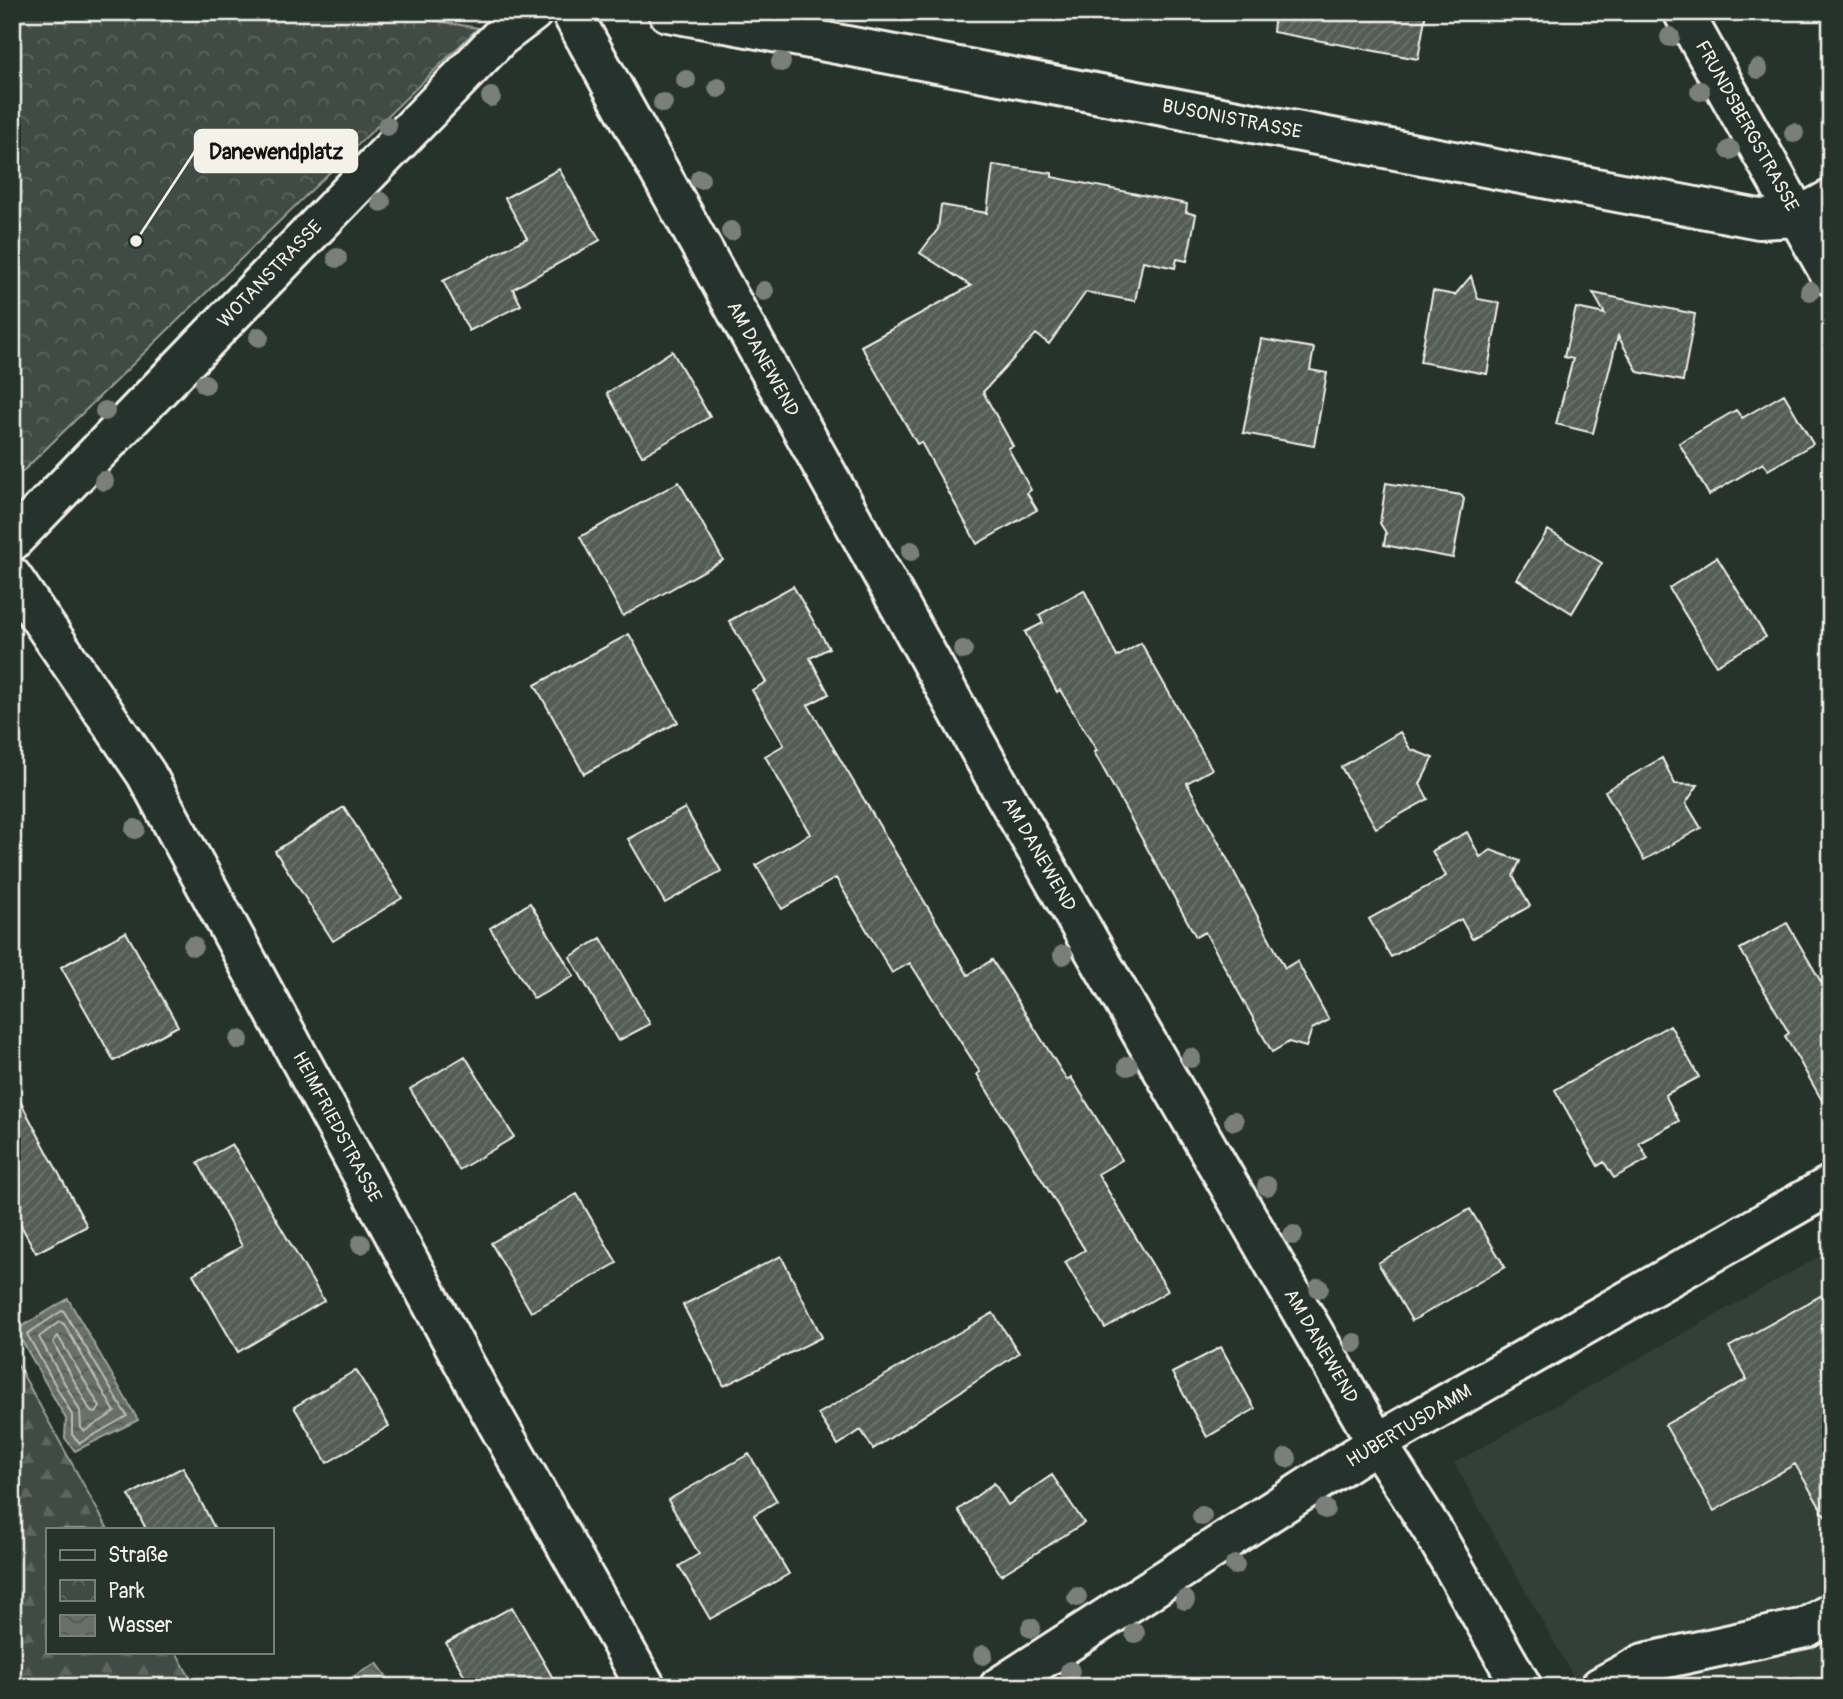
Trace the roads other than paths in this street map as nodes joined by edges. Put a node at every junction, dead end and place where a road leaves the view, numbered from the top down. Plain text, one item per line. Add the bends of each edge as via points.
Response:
1 (533, 12) edge
2 (570, 12) edge
3 (668, 12) edge
4 (1683, 12) edge
5 (1831, 199) edge
6 (1798, 217) junction
7 (1831, 276) edge
8 (12, 541) edge
9 (12, 577) edge
10 (1831, 1185) edge
11 (1377, 1443) junction
12 (1831, 1613) edge
13 (646, 1687) edge
14 (999, 1687) edge
15 (1522, 1687) edge
16 (1600, 1687) edge

1 - 8 street, WOTANSTRASSE via 500,37
2 - 11 street, AM DANEWEND via 997,781
3 - 6 street, BUSONISTRASSE via 1759,219
4 - 6 street, FRUNDSBERGSTRASSE
5 - 6 street
6 - 7 street, FRUNDSBERGSTRASSE
9 - 13 street, HEIMFRIEDSTRASSE via 146,774 478,1389
10 - 11 street, HUBERTUSDAMM
11 - 14 street, HUBERTUSDAMM
11 - 15 street, AM DANEWEND
12 - 16 street via 1805,1628 1644,1663

